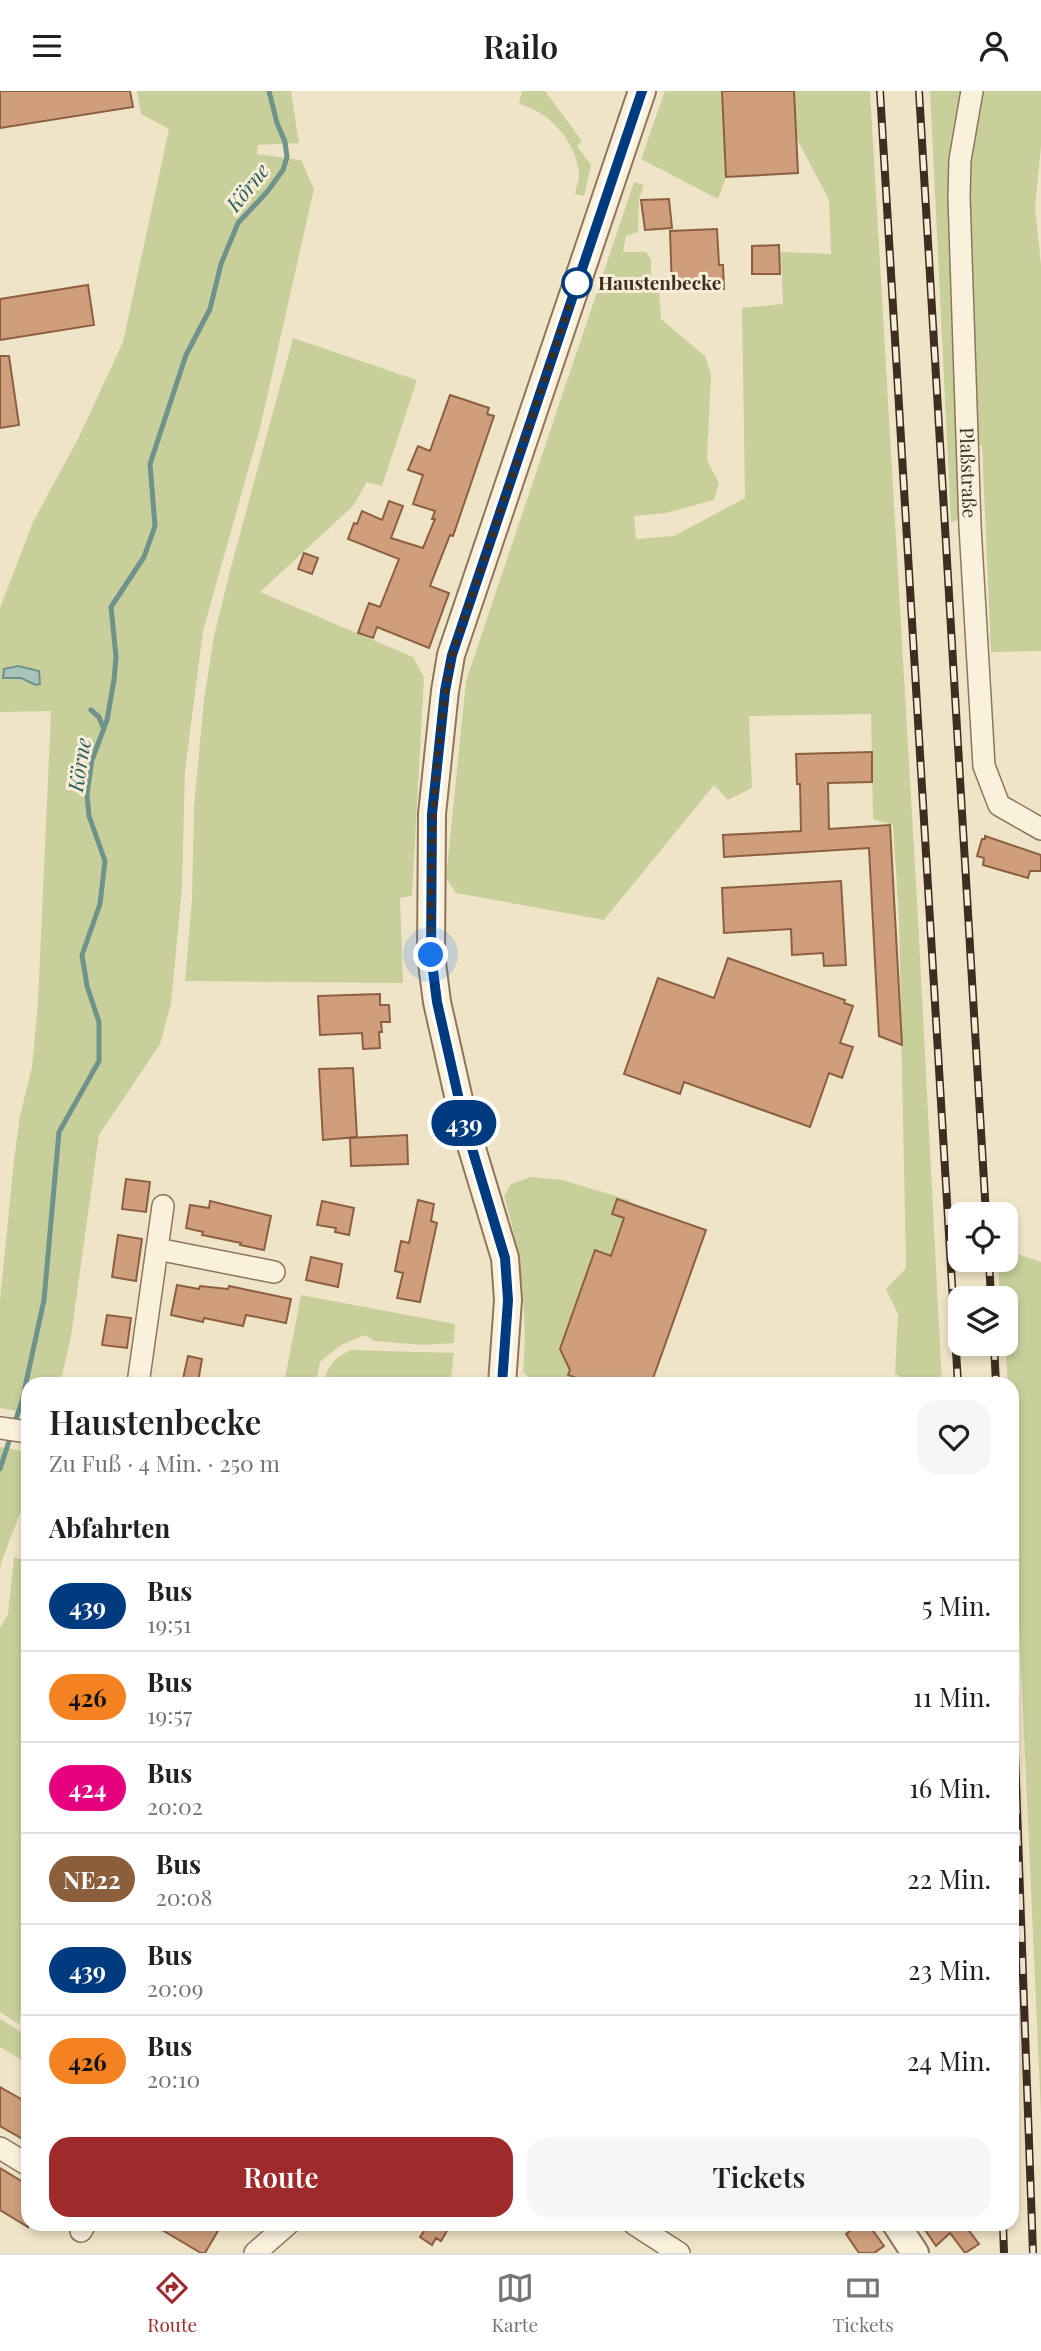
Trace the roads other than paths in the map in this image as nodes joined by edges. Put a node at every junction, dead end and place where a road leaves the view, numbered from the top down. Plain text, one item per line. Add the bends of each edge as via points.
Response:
1 (642, 91) edge
2 (972, 91) edge
3 (1041, 829) edge
4 (163, 1206) dead end
5 (158, 1249) junction
6 (274, 1272) dead end
7 (139, 1377) edge
8 (502, 1377) edge
9 (0, 1427) edge
10 (21, 1431) edge
11 (0, 2148) edge
12 (21, 2161) edge
13 (280, 2231) edge
14 (645, 2231) edge
15 (901, 2231) edge
16 (255, 2253) edge
17 (679, 2253) edge
18 (915, 2253) edge

1 - 8 street via 452,655 445,691 432,814 431,955 464,1122 505,1258 508,1300
2 - 3 street, Plaßstraße via 959,197 984,766 999,805
4 - 5 street
5 - 6 street
5 - 7 street
9 - 10 street
11 - 12 street
13 - 16 street
14 - 17 street
15 - 18 street

